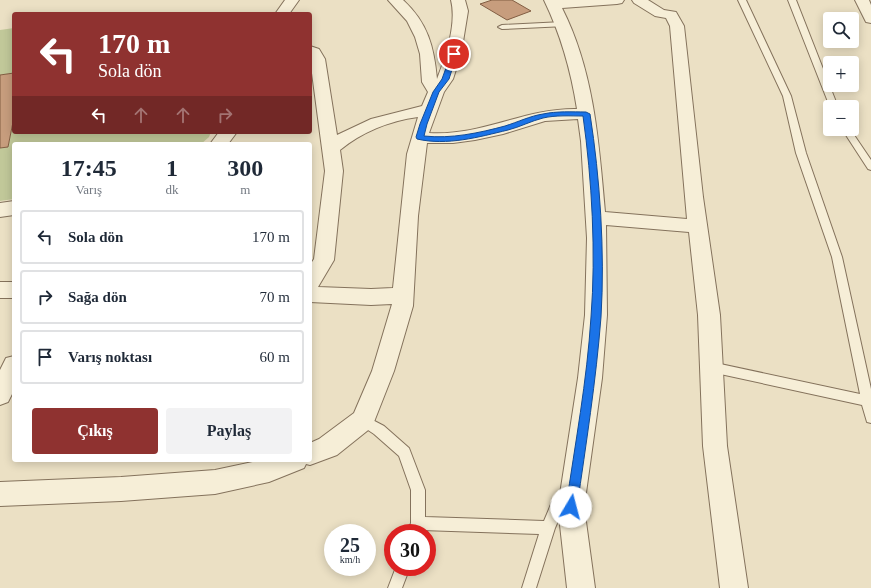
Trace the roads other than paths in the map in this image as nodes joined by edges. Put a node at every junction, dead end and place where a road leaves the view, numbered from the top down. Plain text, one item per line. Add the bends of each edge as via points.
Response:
1 (292, 0) edge
2 (395, 0) edge
3 (458, 0) edge
4 (617, 0) edge
5 (639, 0) edge
6 (742, 0) edge
7 (792, 0) edge
8 (862, 0) edge
9 (552, 2) edge
10 (283, 12) edge
11 (871, 19) edge
12 (563, 24) junction
13 (502, 28) dead end
14 (312, 51) edge
15 (436, 92) junction
16 (831, 100) edge
17 (429, 110) junction
18 (586, 114) junction
19 (850, 136) edge
20 (420, 137) junction
21 (331, 148) junction
22 (871, 167) edge
23 (12, 208) edge
24 (0, 210) edge
25 (596, 218) junction
26 (697, 226) junction
27 (312, 279) edge
28 (0, 290) edge
29 (12, 290) edge
30 (312, 294) edge
31 (403, 296) junction
32 (711, 367) junction
33 (868, 401) junction
34 (871, 418) edge
35 (363, 420) junction
36 (312, 453) edge
37 (290, 462) edge
38 (0, 494) edge
39 (571, 507) junction
40 (416, 524) edge
41 (436, 528) edge
42 (548, 528) junction
43 (400, 576) edge
44 (395, 588) edge
45 (529, 588) edge
46 (581, 588) edge
47 (734, 588) edge

1 - 10 street
2 - 15 street via 408,13 426,45 429,83
3 - 15 street via 461,11 454,54 445,79
4 - 9 street
5 - 26 street via 660,12 673,9 677,26
6 - 33 lane via 786,96 801,153 837,257
7 - 16 lane
8 - 11 street
9 - 12 street
12 - 13 lane
12 - 18 street via 580,80
14 - 21 street via 318,59
15 - 17 street
17 - 20 street
17 - 21 street via 385,119 341,139
18 - 20 street via 542,116 506,128 457,138 439,140
18 - 25 street
19 - 22 lane
20 - 31 street via 408,216
21 - 27 street via 334,172 324,260
23 - 24 street
25 - 26 street
25 - 39 street via 596,315 590,378
26 - 32 street via 709,315
28 - 29 street
30 - 31 street
31 - 35 street via 383,371
32 - 33 lane
32 - 47 street via 715,446
33 - 34 lane
35 - 36 street via 328,447
35 - 40 lane via 404,452 418,490
37 - 38 street via 269,470 215,482
39 - 42 lane via 556,507
39 - 46 street
41 - 42 lane
42 - 45 lane
43 - 44 lane

